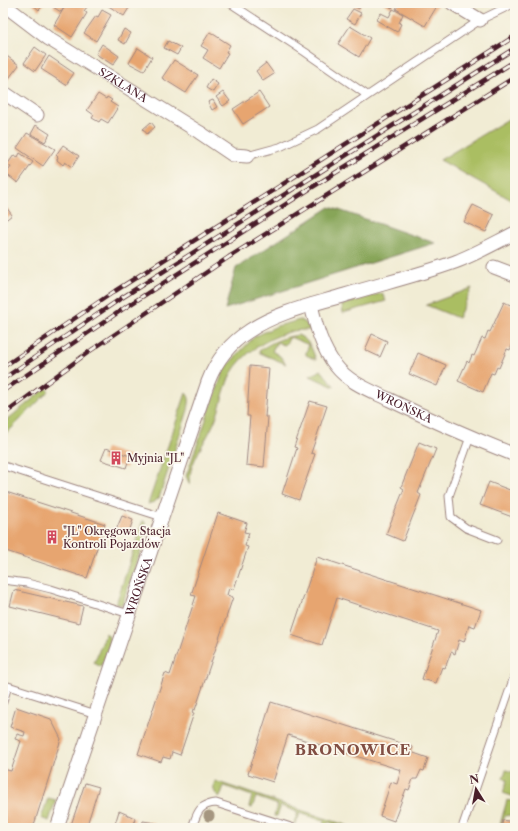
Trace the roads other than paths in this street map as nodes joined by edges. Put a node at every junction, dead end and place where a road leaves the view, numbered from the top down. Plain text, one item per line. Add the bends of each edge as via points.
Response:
1 (230, 3) edge
2 (452, 3) edge
3 (515, 3) edge
4 (3, 4) edge
5 (480, 20) junction
6 (3, 92) edge
7 (367, 95) junction
8 (36, 115) dead end
9 (247, 156) joint
10 (515, 233) edge
11 (494, 267) dead end
12 (515, 275) edge
13 (311, 305) junction
14 (470, 437) junction
15 (515, 455) edge
16 (4, 466) dead end
17 (162, 517) junction
18 (497, 540) dead end
19 (3, 580) edge
20 (129, 614) junction
21 (515, 674) edge
22 (3, 702) edge
23 (96, 714) junction
24 (57, 828) edge
25 (192, 828) edge
26 (294, 828) edge
27 (462, 828) edge

1 - 7 lane
2 - 5 street
3 - 5 lane
4 - 9 street, SZKLANA via 49,39 233,155
5 - 7 lane
6 - 8 street
7 - 9 lane via 318,129 280,147
10 - 13 street, WROŃSKA via 455,262
11 - 12 street
13 - 14 street, WROŃSKA via 327,353 344,374 362,386
13 - 17 street, WROŃSKA via 255,326 237,339 221,357 208,382
14 - 15 street, WROŃSKA
14 - 18 lane via 449,496 451,517 466,528
16 - 17 lane
17 - 20 street, WROŃSKA
19 - 20 lane via 51,589
20 - 23 street, WROŃSKA
21 - 27 lane
22 - 23 lane via 8,686
23 - 24 street, WROŃSKA
25 - 26 lane via 197,812 208,803 216,803

